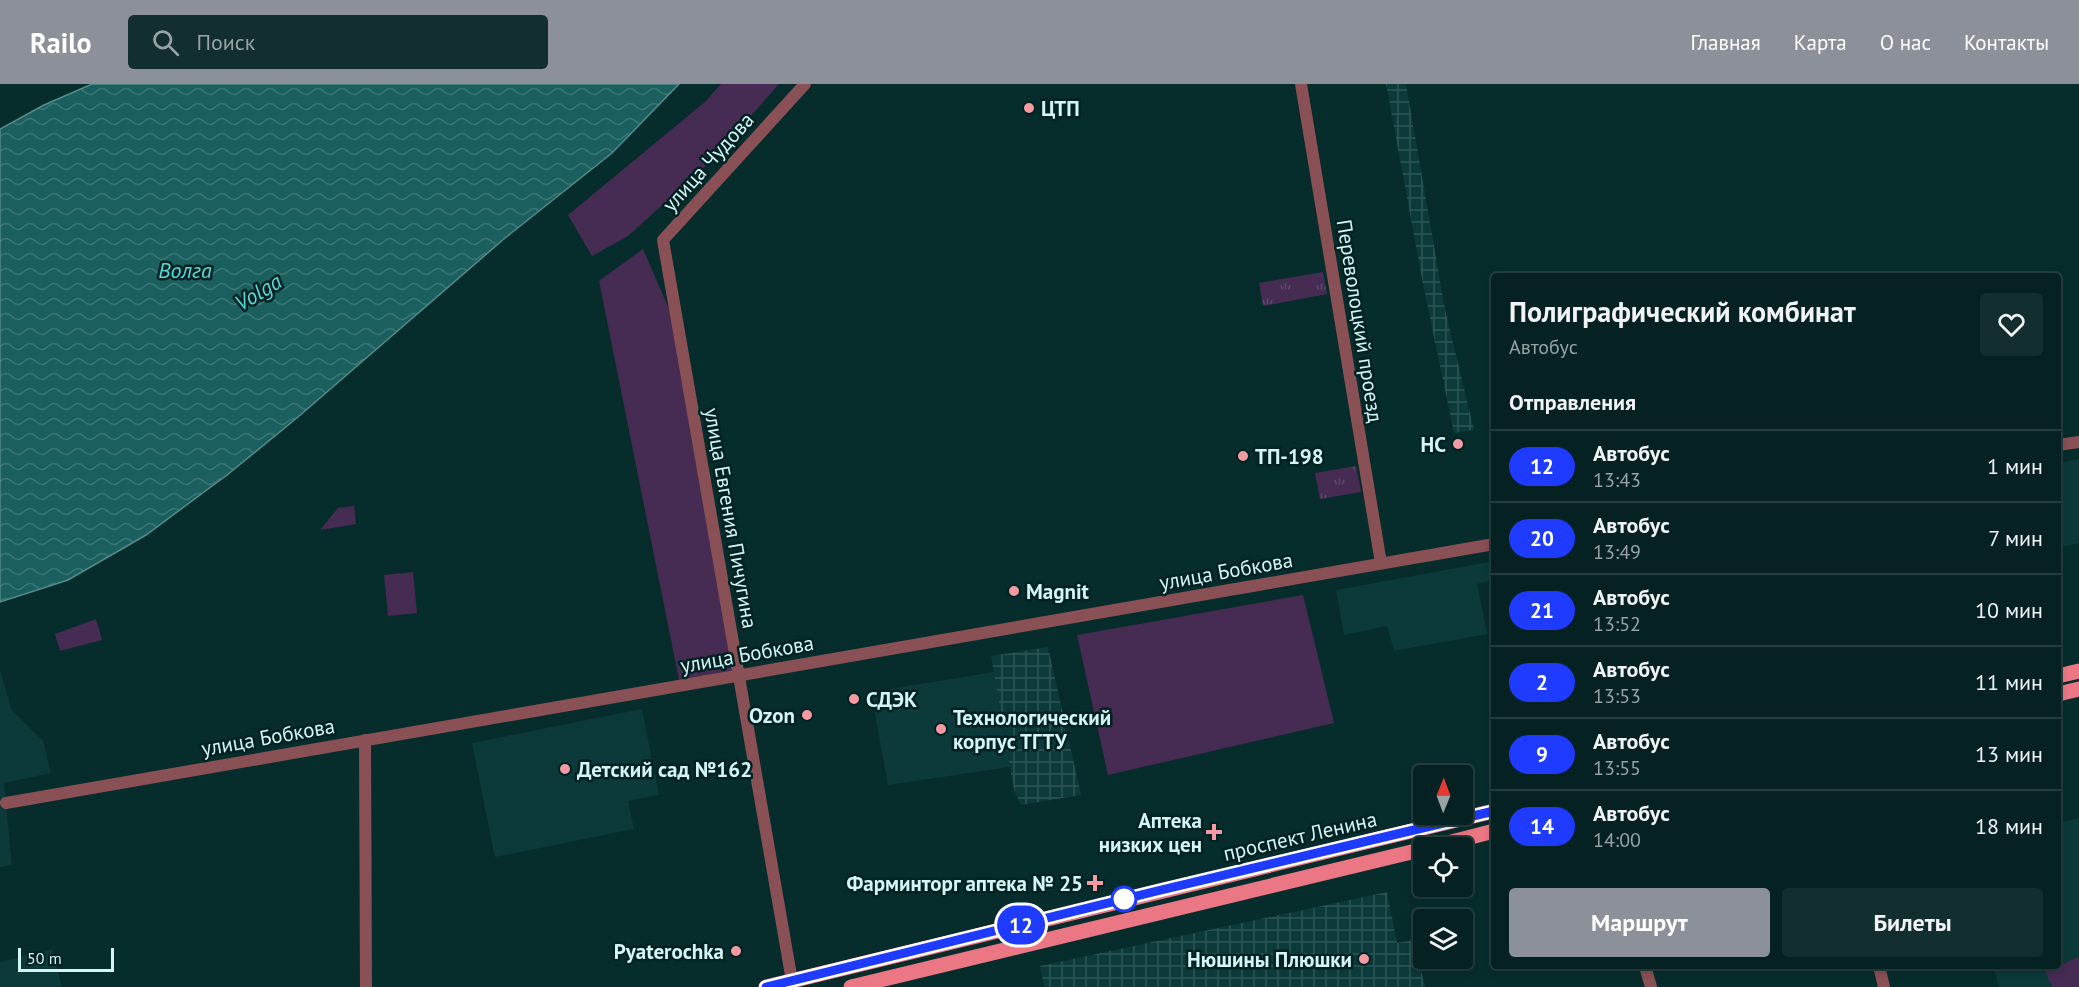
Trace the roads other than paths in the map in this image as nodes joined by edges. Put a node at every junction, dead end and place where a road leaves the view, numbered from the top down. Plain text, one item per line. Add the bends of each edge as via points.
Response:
1 (806, 84) edge
2 (1302, 84) edge
3 (663, 240) joint
4 (2079, 442) edge
5 (2061, 445) edge
6 (1491, 544) edge
7 (1382, 563) junction
8 (2079, 671) edge
9 (739, 675) junction
10 (2061, 675) edge
11 (2079, 689) edge
12 (2061, 693) edge
13 (365, 740) junction
14 (6, 803) dead end
15 (1491, 812) edge
16 (1491, 832) edge
17 (1470, 837) edge
18 (1413, 851) edge
19 (1647, 969) edge
20 (1880, 969) edge
21 (797, 982) edge
22 (366, 987) edge
23 (766, 987) edge
24 (851, 987) edge
25 (1651, 987) edge
26 (1884, 987) edge

1 - 3 street, улица Чудова
2 - 7 street, Переволоцкий проезд
3 - 9 street, улица Евгения Пичугина
4 - 5 street
6 - 7 street, улица Бобкова
7 - 9 street, улица Бобкова
8 - 10 main road
9 - 13 street, улица Бобкова
9 - 21 street, улица Евгения Пичугина
11 - 12 main road
13 - 14 street, улица Бобкова
13 - 22 street
15 - 21 main road, проспект Ленина
16 - 17 main road, проспект Ленина
18 - 24 main road, проспект Ленина
19 - 25 street
20 - 26 street
21 - 23 main road, проспект Ленина

